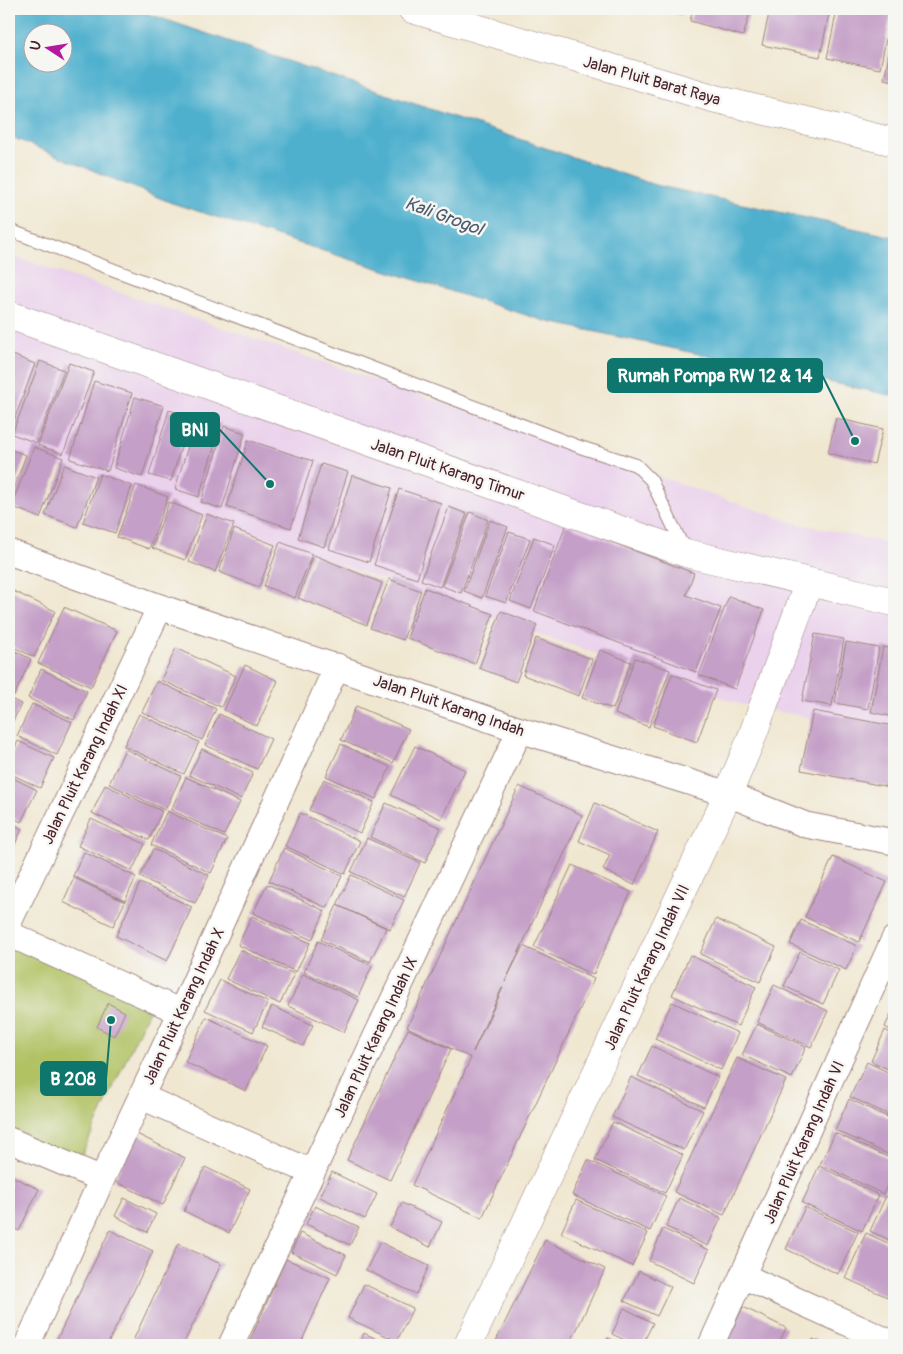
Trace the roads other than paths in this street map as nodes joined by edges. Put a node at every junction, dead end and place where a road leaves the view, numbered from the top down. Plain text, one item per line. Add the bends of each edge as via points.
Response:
1 (412, 9) edge
2 (894, 142) edge
3 (9, 230) edge
4 (9, 315) edge
5 (9, 552) edge
6 (686, 553) junction
7 (809, 582) junction
8 (893, 598) edge
9 (160, 607) junction
10 (337, 666) junction
11 (520, 730) junction
12 (728, 794) junction
13 (894, 842) edge
14 (9, 922) edge
15 (9, 934) edge
16 (894, 939) edge
17 (181, 1012) junction
18 (142, 1097) junction
19 (9, 1140) edge
20 (311, 1172) junction
21 (102, 1179) junction
22 (743, 1276) junction
23 (894, 1344) edge
24 (27, 1345) edge
25 (231, 1345) edge
26 (468, 1345) edge
27 (711, 1345) edge

1 - 2 street, Jalan Pluit Barat Raya via 716,99
3 - 6 lane via 580,447 636,465 651,480
4 - 6 street, Jalan Pluit Karang Timur
5 - 9 street, Jalan Pluit Karang Indah
6 - 7 street, Jalan Pluit Karang Timur
7 - 8 street, Jalan Pluit Karang Timur
7 - 12 street, Jalan Pluit Karang Indah VII
9 - 10 street, Jalan Pluit Karang Indah
9 - 14 street, Jalan Pluit Karang Indah XI
10 - 11 street, Jalan Pluit Karang Indah
10 - 17 street, Jalan Pluit Karang Indah X
11 - 12 street, Jalan Pluit Karang Indah
11 - 20 street, Jalan Pluit Karang Indah IX
12 - 13 street, Jalan Pluit Karang Indah via 806,825
12 - 26 street, Jalan Pluit Karang Indah VII
15 - 17 street
16 - 22 street, Jalan Pluit Karang Indah VI
17 - 18 street, Jalan Pluit Karang Indah X
18 - 20 street
18 - 21 street, Jalan Pluit Karang Indah X
19 - 21 street
20 - 25 street, Jalan Pluit Karang Indah IX
21 - 24 street, Jalan Pluit Karang Indah X
22 - 23 street
22 - 27 street, Jalan Pluit Karang Indah VI

